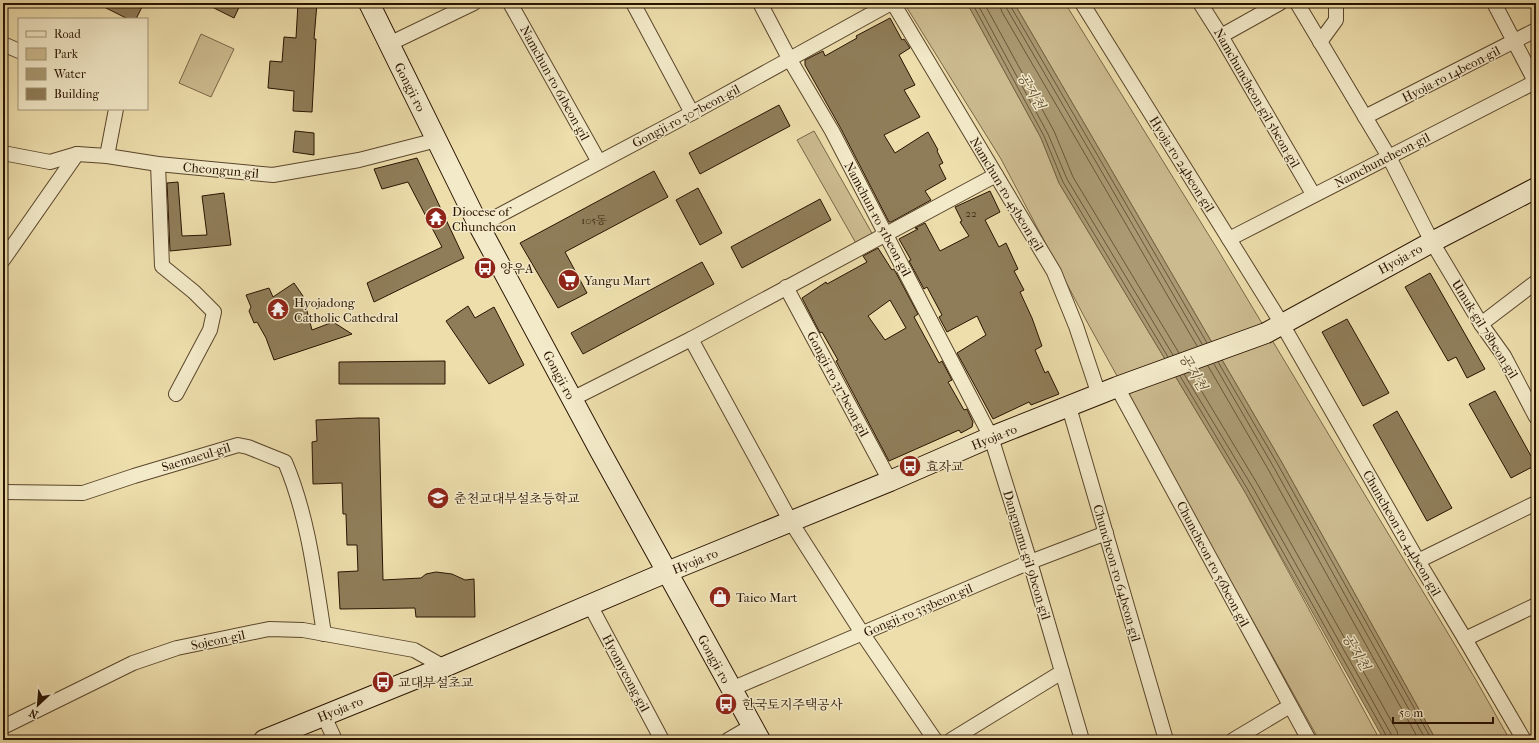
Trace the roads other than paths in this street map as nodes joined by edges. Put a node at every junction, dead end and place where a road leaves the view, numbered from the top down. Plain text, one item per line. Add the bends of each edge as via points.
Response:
1 (369, 3) edge
2 (474, 3) edge
3 (510, 3) edge
4 (633, 3) edge
5 (760, 3) edge
6 (892, 3) edge
7 (1082, 3) edge
8 (1200, 3) edge
9 (1280, 3) edge
10 (1297, 3) edge
11 (1336, 3) edge
12 (1494, 3) edge
13 (1536, 30) edge
14 (1221, 36) junction
15 (1514, 41) junction
16 (1320, 42) junction
17 (3, 44) edge
18 (389, 44) junction
19 (18, 51) edge
20 (790, 60) junction
21 (1536, 83) edge
22 (116, 110) edge
23 (692, 113) junction
24 (1365, 117) junction
25 (437, 140) junction
26 (77, 154) junction
27 (4, 155) edge
28 (107, 156) junction
29 (1389, 157) junction
30 (599, 162) junction
31 (158, 164) junction
32 (996, 175) junction
33 (1536, 188) edge
34 (1313, 194) junction
35 (480, 226) junction
36 (885, 234) junction
37 (1229, 239) junction
38 (1432, 242) junction
39 (3, 260) edge
40 (1536, 282) edge
41 (786, 288) junction
42 (1481, 324) junction
43 (1274, 329) junction
44 (691, 339) junction
45 (1114, 389) junction
46 (176, 394) dead end
47 (572, 399) junction
48 (1068, 407) junction
49 (1536, 417) edge
50 (991, 437) junction
51 (890, 481) junction
52 (3, 492) edge
53 (1536, 503) edge
54 (791, 522) junction
55 (1106, 534) junction
56 (1418, 561) junction
57 (1030, 562) junction
58 (667, 572) junction
59 (1536, 605) edge
60 (590, 606) junction
61 (862, 633) junction
62 (324, 634) junction
63 (1465, 638) junction
64 (444, 667) junction
65 (1062, 672) junction
66 (731, 689) junction
67 (1290, 706) junction
68 (324, 716) junction
69 (3, 726) edge
70 (756, 733) edge
71 (264, 740) edge
72 (335, 740) edge
73 (662, 740) edge
74 (728, 740) edge
75 (935, 740) edge
76 (951, 740) edge
77 (1082, 740) edge
78 (1166, 740) edge
79 (1233, 740) edge
80 (1309, 740) edge
81 (1524, 740) edge

1 - 18 street, Gongji-ro
2 - 18 street
3 - 30 street, Namchun-ro 61beon-gil
4 - 23 street
5 - 20 street, Namchun-ro 51beon-gil
6 - 20 street, Gongji-ro 307beon-gil
6 - 32 street, Namchun-ro 45beon-gil
7 - 37 street, Hyoja-ro 24beon-gil
8 - 14 street, Namchuncheon-gil 5beon-gil
9 - 14 street
10 - 16 street
11 - 16 street via 1336,20
12 - 15 street, Namchuncheon-gil
13 - 15 street, Hyoja-ro 14beon-gil
14 - 34 street, Namchuncheon-gil 5beon-gil
15 - 21 street, Namchuncheon-gil
15 - 24 street, Hyoja-ro 14beon-gil
16 - 24 street
17 - 19 street
18 - 25 street, Gongji-ro
20 - 23 street, Gongji-ro 307beon-gil
20 - 36 street, Namchun-ro 51beon-gil via 832,131
21 - 29 street, Namchuncheon-gil
22 - 28 street
23 - 30 street, Gongji-ro 307beon-gil
24 - 29 street
25 - 31 street, Cheongun-gil via 359,160 273,175
25 - 35 street, Gongji-ro
26 - 27 street, Cheongun-gil via 50,162
26 - 28 street, Cheongun-gil
26 - 39 street
28 - 31 street, Cheongun-gil
29 - 34 street, Namchuncheon-gil
29 - 38 street
30 - 35 street, Gongji-ro 307beon-gil
31 - 46 street via 162,266 214,312 210,330
32 - 36 street
32 - 45 street, Namchun-ro 45beon-gil via 1054,272 1076,326
33 - 38 street, Hyoja-ro
34 - 37 street, Namchuncheon-gil
35 - 47 street, Gongji-ro
36 - 41 street
36 - 50 street, Namchun-ro 51beon-gil
37 - 43 street, Hyoja-ro 24beon-gil
38 - 42 street, Umuk-gil 78beon-gil
38 - 43 street, Hyoja-ro
40 - 42 street
41 - 44 street
41 - 51 street, Gongji-ro 317beon-gil
42 - 49 street, Umuk-gil 78beon-gil via 1504,356
43 - 45 street, Hyoja-ro
43 - 56 street, Chuncheon-ro 44beon-gil
44 - 47 street
44 - 54 street
45 - 48 street, Hyoja-ro
45 - 67 street, Chuncheon-ro 56beon-gil
47 - 58 street, Gongji-ro
48 - 50 street, Hyoja-ro
48 - 55 street, Chuncheon-ro 64beon-gil
50 - 51 street, Hyoja-ro
50 - 57 street, Dangnamu-gil 9beon-gil
51 - 54 street, Hyoja-ro
52 - 62 street, Saemaeul-gil via 82,493 238,445 285,462 294,483 312,556
53 - 56 street
54 - 58 street, Hyoja-ro
54 - 61 street
55 - 57 street, Gongji-ro 333beon-gil
55 - 78 street, Chuncheon-ro 64beon-gil
56 - 63 street, Chuncheon-ro 44beon-gil
57 - 61 street, Gongji-ro 333beon-gil
57 - 65 street, Dangnamu-gil 9beon-gil
58 - 60 street, Hyoja-ro
58 - 66 street, Gongji-ro
59 - 63 street
60 - 64 street, Hyoja-ro
60 - 73 street, Hyomyeong-gil
61 - 66 street, Gongji-ro 333beon-gil
61 - 75 street
62 - 64 street, Sojeon-gil via 414,650
62 - 69 street, Sojeon-gil via 303,630 268,629 178,648 133,663
63 - 81 street, Chuncheon-ro 44beon-gil
64 - 68 street, Hyoja-ro
65 - 76 street
65 - 77 street, Dangnamu-gil 9beon-gil
66 - 70 street, Gongji-ro
67 - 79 street
67 - 80 street, Chuncheon-ro 56beon-gil
68 - 71 street, Hyoja-ro
68 - 72 street
70 - 74 street

